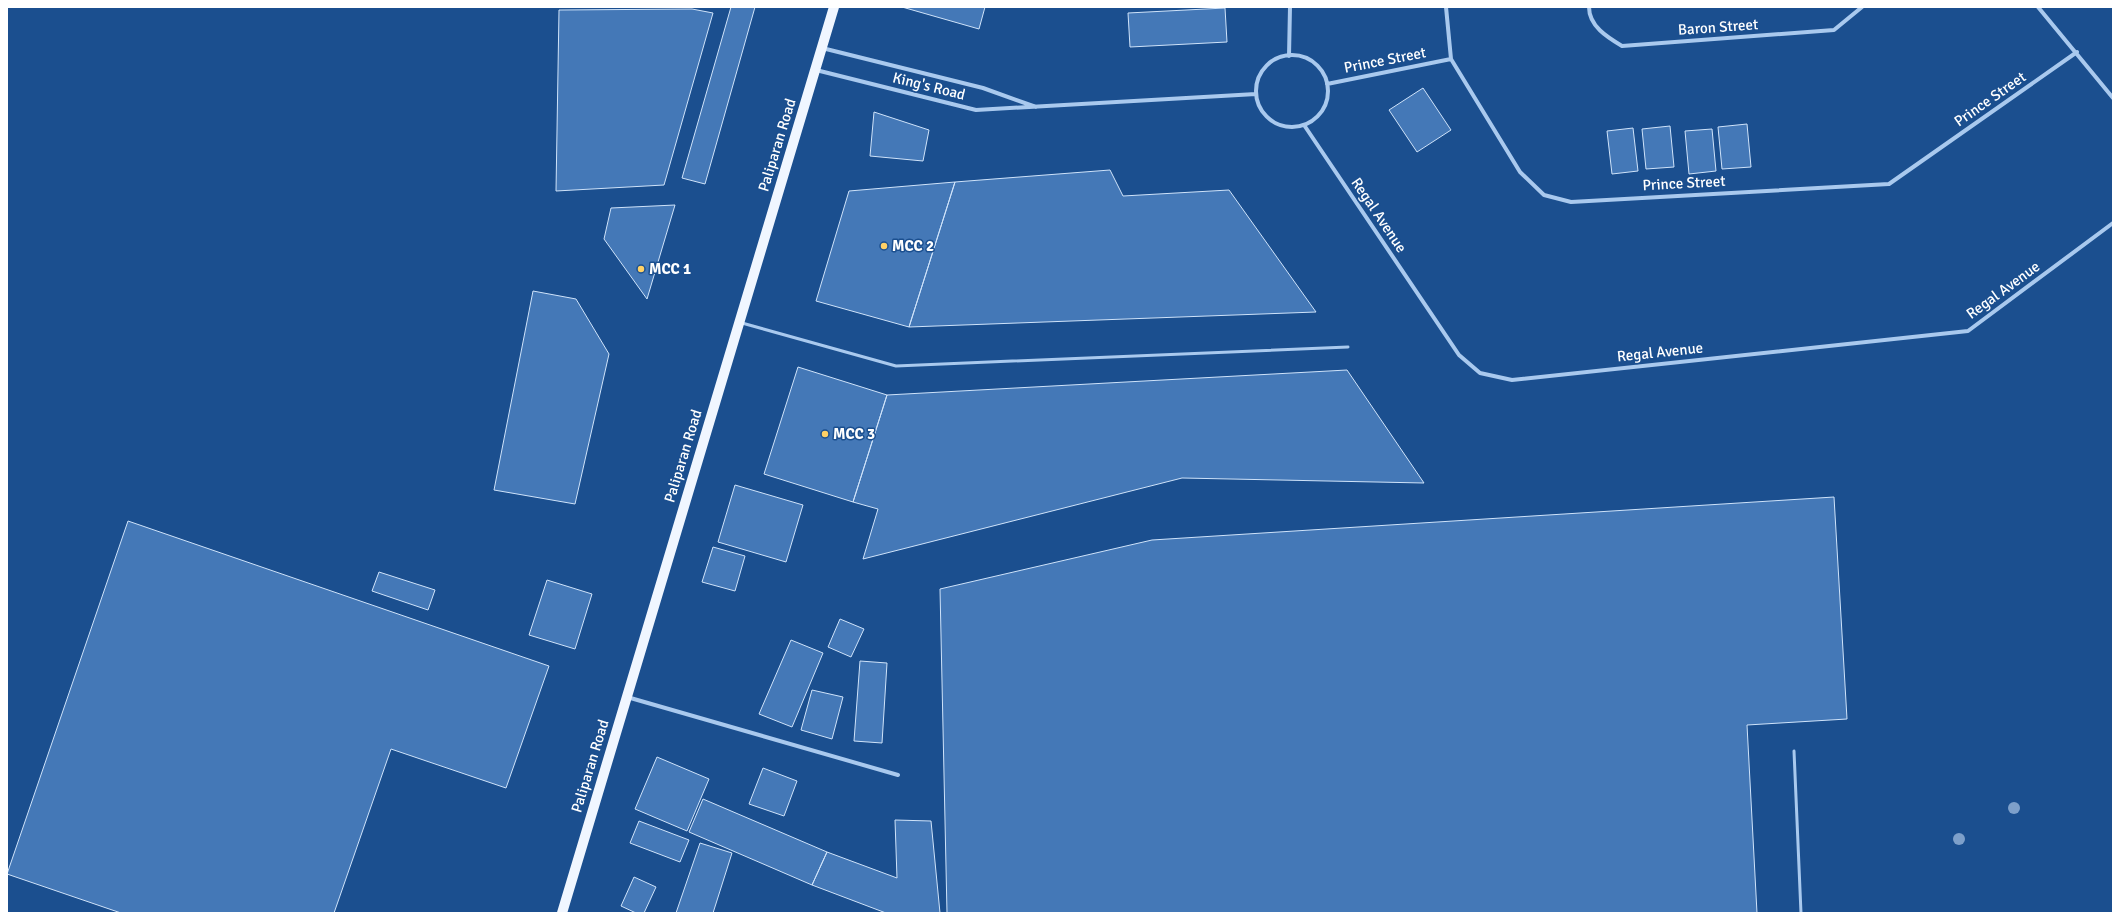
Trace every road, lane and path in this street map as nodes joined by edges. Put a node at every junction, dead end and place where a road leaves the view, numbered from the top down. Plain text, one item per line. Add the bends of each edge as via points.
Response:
1 (834, 7) edge
2 (1290, 7) edge
3 (1446, 7) edge
4 (1589, 7) edge
5 (1862, 7) edge
6 (2038, 7) edge
7 (822, 48) junction
8 (2077, 52) junction
9 (1289, 56) junction
10 (1450, 59) junction
11 (815, 70) junction
12 (1327, 84) junction
13 (1256, 94) junction
14 (2113, 98) edge
15 (1038, 108) junction
16 (1304, 125) junction
17 (2113, 223) edge
18 (739, 322) junction
19 (1348, 347) dead end
20 (627, 697) junction
21 (1794, 751) dead end
22 (898, 775) dead end
23 (562, 913) edge
24 (1801, 913) edge

1 - 7 main road, Paliparan Road
2 - 9 street
3 - 10 street
4 - 5 street, Baron Street via 1589,14 1602,34 1622,46 1834,30
6 - 8 street
7 - 11 main road, Paliparan Road
7 - 15 street, King's Road via 983,88
8 - 10 street, Prince Street via 1889,184 1571,202 1544,195 1520,172
8 - 14 street
9 - 12 street via 1299,57 1317,66
9 - 13 street via 1269,63 1261,72
10 - 12 street, Prince Street
11 - 15 street, King's Road via 976,110
11 - 18 main road, Paliparan Road
12 - 16 street via 1327,97 1323,109 1315,119
13 - 15 street, King's Road
13 - 16 street via 1259,106 1267,117 1278,124 1291,127
16 - 17 street, Regal Avenue via 1459,355 1480,373 1512,380 1968,331
18 - 19 lane via 896,366
18 - 20 main road, Paliparan Road
20 - 22 street
20 - 23 main road, Paliparan Road
21 - 24 lane

